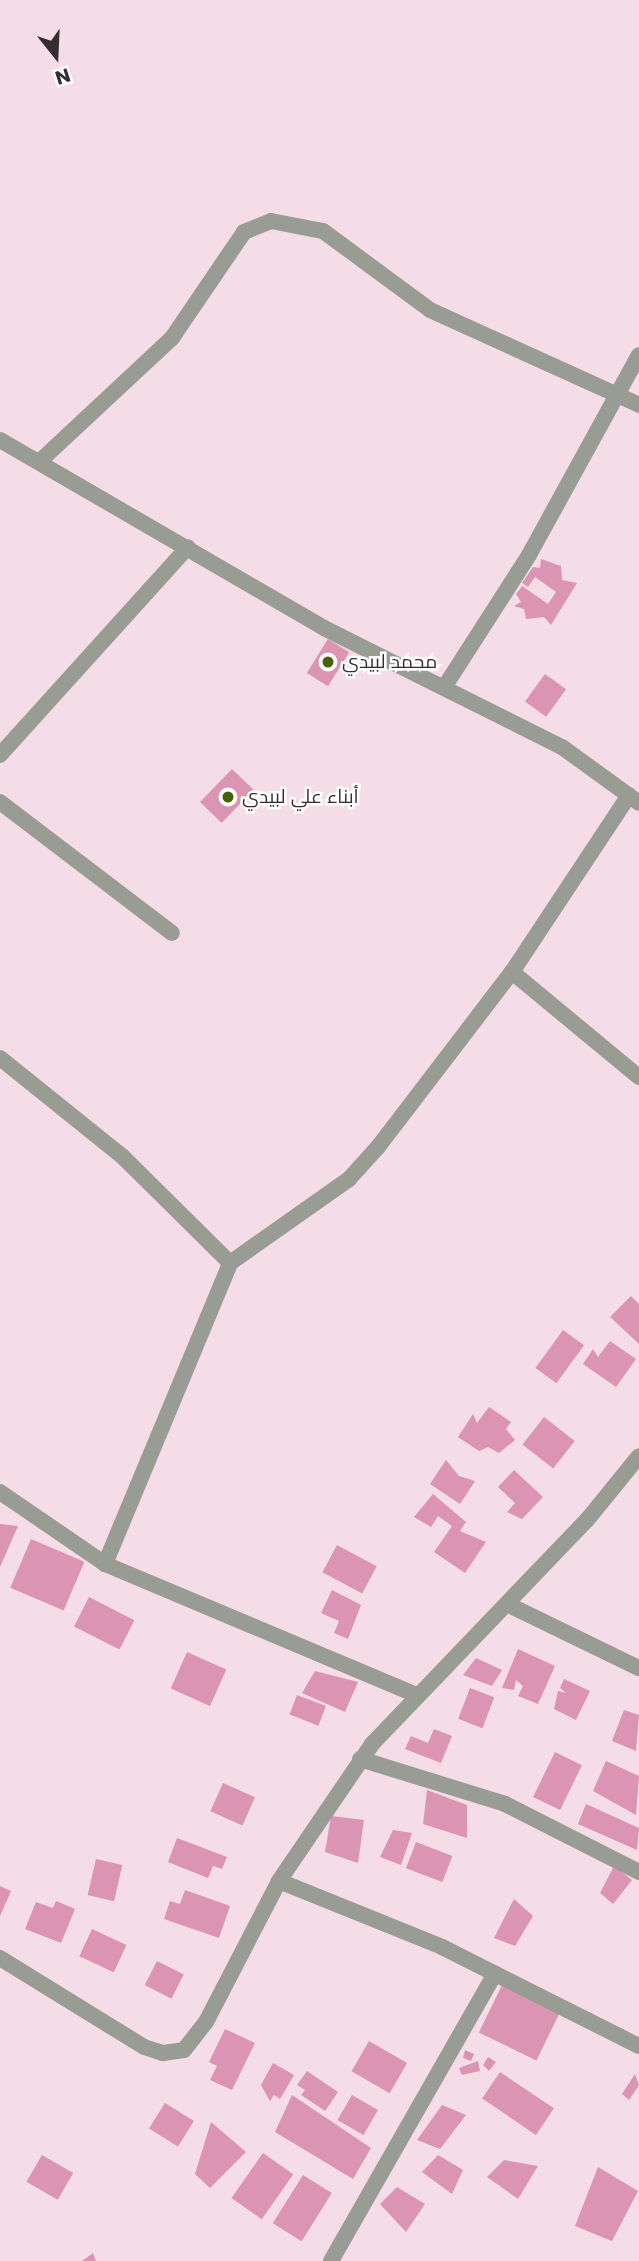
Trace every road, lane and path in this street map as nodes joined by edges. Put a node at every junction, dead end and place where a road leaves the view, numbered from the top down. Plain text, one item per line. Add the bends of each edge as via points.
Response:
1 (639, 355) edge
2 (617, 395) junction
3 (639, 405) edge
4 (0, 440) edge
5 (39, 462) junction
6 (188, 547) junction
7 (445, 686) junction
8 (0, 755) edge
9 (634, 799) edge
10 (0, 802) edge
11 (172, 933) dead end
12 (512, 972) junction
13 (0, 1058) edge
14 (639, 1077) edge
15 (230, 1263) junction
16 (639, 1456) edge
17 (0, 1492) edge
18 (104, 1564) junction
19 (507, 1604) junction
20 (639, 1668) edge
21 (416, 1695) junction
22 (360, 1759) junction
23 (639, 1872) edge
24 (279, 1881) junction
25 (0, 1958) edge
26 (495, 1974) junction
27 (639, 2046) edge
28 (331, 2261) edge

1 - 2 street
2 - 3 street
2 - 5 street via 430,310 323,231 271,221 244,232 172,338
2 - 7 street via 529,555
4 - 5 street
5 - 6 street
6 - 7 street via 324,628
6 - 8 street
7 - 9 street via 562,747
9 - 12 street
10 - 11 street
12 - 14 street
12 - 15 street via 349,1179
13 - 15 street via 122,1156
15 - 18 street
16 - 19 street
17 - 18 street
18 - 21 street
19 - 20 street
19 - 21 street
21 - 22 street
22 - 23 street via 505,1804
22 - 24 street
24 - 25 street via 206,2022 184,2050 163,2053 144,2047
24 - 26 street
26 - 27 street
26 - 28 street

